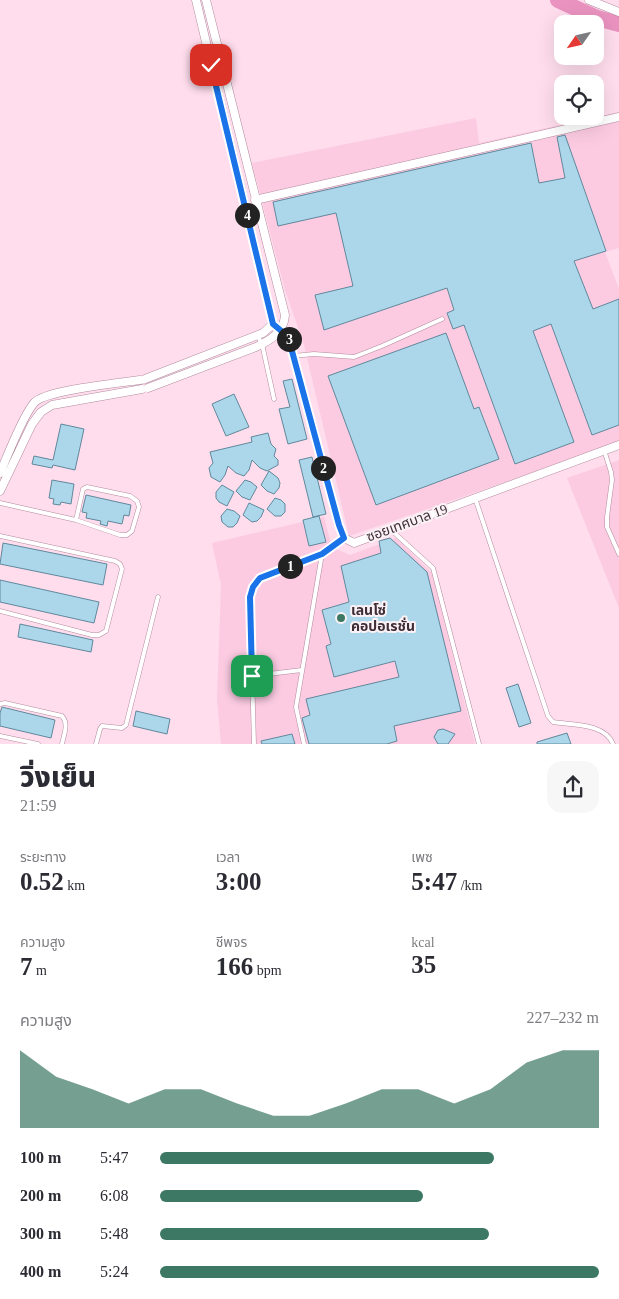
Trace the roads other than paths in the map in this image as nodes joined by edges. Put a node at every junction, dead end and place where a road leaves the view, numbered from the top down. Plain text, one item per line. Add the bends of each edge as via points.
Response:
1 (196, 0) edge
2 (206, 0) edge
3 (589, 0) edge
4 (619, 12) edge
5 (619, 117) edge
6 (255, 200) junction
7 (442, 319) dead end
8 (273, 324) junction
9 (281, 330) junction
10 (257, 335) junction
11 (262, 344) junction
12 (294, 356) junction
13 (274, 399) dead end
14 (18, 443) junction
15 (619, 445) edge
16 (604, 450) junction
17 (0, 473) edge
18 (0, 491) edge
19 (476, 498) junction
20 (0, 503) edge
21 (76, 520) junction
22 (390, 530) junction
23 (0, 536) edge
24 (344, 538) junction
25 (322, 554) junction
26 (619, 554) edge
27 (158, 597) dead end
28 (0, 611) edge
29 (302, 670) junction
30 (252, 676) junction
31 (0, 704) edge
32 (0, 736) edge
33 (38, 744) edge
34 (62, 744) edge
35 (96, 744) edge
36 (254, 744) edge
37 (304, 744) edge
38 (479, 744) edge
39 (612, 744) edge

1 - 8 street
2 - 6 street
3 - 4 street
5 - 6 street
6 - 9 street via 285,315
7 - 12 lane via 354,356
8 - 9 street
8 - 10 street
9 - 11 street
9 - 12 street via 289,340
10 - 11 lane
10 - 14 street via 142,380 57,393 37,400
11 - 13 lane
11 - 14 street via 145,389 52,405 41,412
12 - 24 street
14 - 17 street
14 - 18 street
15 - 16 street, ซอยเทศบาล 19
16 - 19 street, ซอยเทศบาล 19
16 - 26 lane via 612,480 607,527
19 - 22 street, ซอยเทศบาล 19
19 - 39 lane via 548,716 553,722 603,732
20 - 21 lane
21 - 21 lane via 83,489 87,487 130,496 139,507 132,531 127,535
22 - 24 street, ซอยเทศบาล 19 via 354,543
22 - 38 lane via 434,568
23 - 28 lane via 115,561 122,569 106,630 99,635
24 - 25 lane
25 - 29 lane
25 - 30 lane via 260,578 253,587 250,597
27 - 35 lane via 126,725 122,728 102,726
29 - 30 lane
29 - 37 lane via 296,707
30 - 36 lane
31 - 34 lane via 62,716 66,725
32 - 33 lane

